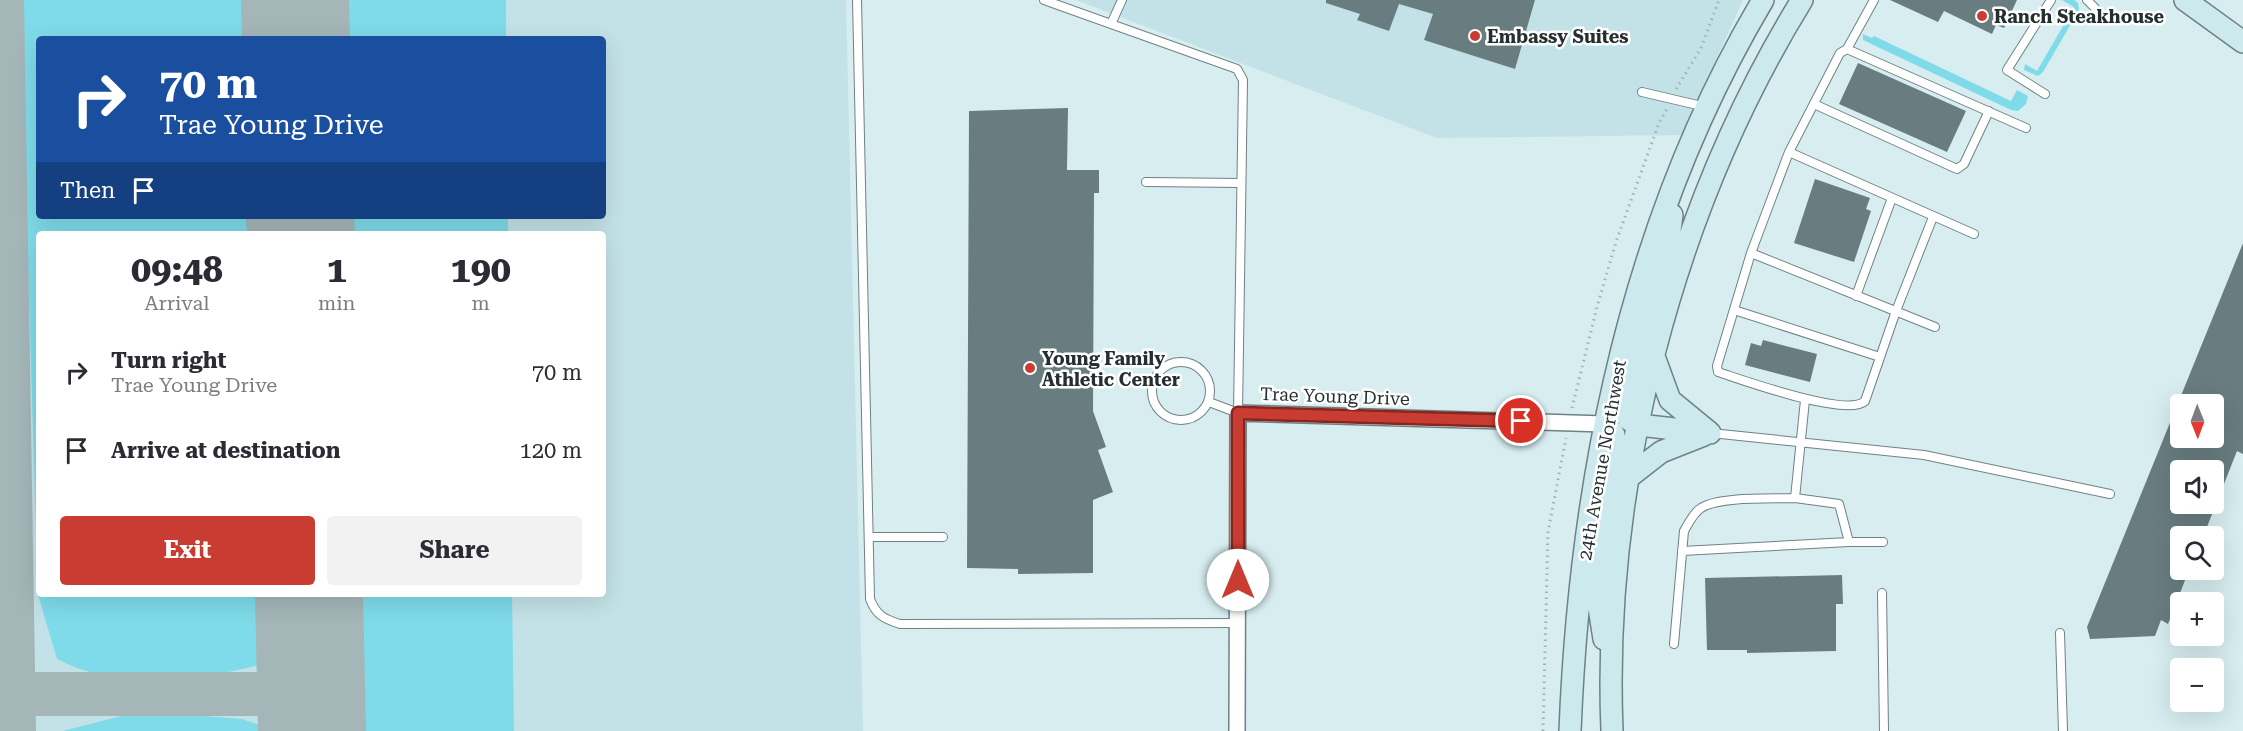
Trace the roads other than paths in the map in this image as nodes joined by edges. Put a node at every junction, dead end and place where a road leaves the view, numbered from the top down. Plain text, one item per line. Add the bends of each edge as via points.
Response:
1 (857, 0) edge
2 (1044, 0) edge
3 (1122, 0) edge
4 (1762, 0) edge
5 (1802, 0) edge
6 (1874, 0) edge
7 (2051, 0) edge
8 (2087, 0) edge
9 (2185, 0) edge
10 (2095, 8) dead end
11 (1110, 24) junction
12 (2243, 42) edge
13 (1847, 49) junction
14 (1642, 92) dead end
15 (2045, 94) dead end
16 (1814, 104) junction
17 (1707, 107) junction
18 (1989, 111) junction
19 (2026, 128) dead end
20 (1790, 152) junction
21 (1146, 182) dead end
22 (1241, 183) junction
23 (1675, 183) junction
24 (1892, 198) junction
25 (1934, 217) junction
26 (1974, 234) dead end
27 (1751, 253) junction
28 (1856, 296) junction
29 (1734, 310) junction
30 (1896, 311) junction
31 (1935, 327) dead end
32 (1654, 357) junction
33 (1880, 357) junction
34 (1805, 399) junction
35 (1209, 402) junction
36 (1238, 413) junction
37 (1605, 424) junction
38 (1639, 425) junction
39 (1710, 433) junction
40 (1799, 440) junction
41 (1629, 477) junction
42 (2110, 494) dead end
43 (1795, 498) junction
44 (869, 537) junction
45 (943, 537) dead end
46 (1849, 542) junction
47 (1883, 542) dead end
48 (1682, 551) junction
49 (1882, 593) dead end
50 (1238, 623) junction
51 (2060, 633) dead end
52 (1674, 644) dead end
53 (1612, 693) junction
54 (1238, 731) edge
55 (1570, 731) edge
56 (1612, 731) edge
57 (1884, 731) edge
58 (2063, 731) edge

1 - 44 lane
2 - 11 lane
3 - 11 lane
4 - 17 main road, 24th Avenue Northwest
5 - 32 main road, 24th Avenue Northwest via 1759,78 1709,188
6 - 13 lane
7 - 15 lane via 2007,70
8 - 10 lane
9 - 12 main road
11 - 22 lane via 1237,69 1243,80
13 - 16 lane via 1840,53
13 - 18 lane
14 - 17 lane
16 - 18 lane via 1957,169 1965,164
16 - 20 lane
17 - 23 main road, 24th Avenue Northwest
18 - 19 lane
20 - 24 lane
20 - 27 lane
21 - 22 lane
22 - 36 lane
23 - 37 main road, 24th Avenue Northwest via 1635,301
23 - 38 main road via 1667,253 1625,411 1628,419
24 - 25 lane
24 - 28 lane
25 - 26 lane
25 - 30 lane
27 - 28 lane
27 - 29 lane
28 - 30 lane
29 - 33 lane
29 - 34 lane via 1718,372
30 - 31 lane
30 - 33 lane
32 - 38 main road, 24th Avenue Northwest
32 - 39 main road via 1670,400
33 - 34 lane via 1861,404
34 - 40 lane
35 - 35 lane via 1208,379 1194,365 1175,362 1153,380 1156,408 1171,419 1190,419
35 - 36 lane
36 - 37 street, Trae Young Drive
36 - 50 street, Trae Young Drive
37 - 53 main road via 1614,435 1616,449 1598,601
37 - 55 main road, 24th Avenue Northwest via 1578,614
38 - 39 main road
38 - 41 main road, 24th Avenue Northwest
39 - 40 lane
39 - 41 main road via 1661,452
40 - 42 lane via 1924,455
40 - 43 lane
41 - 53 main road, 24th Avenue Northwest via 1618,561
43 - 46 lane via 1839,504
43 - 48 lane via 1715,502 1701,508 1684,531
44 - 45 lane
44 - 50 lane via 870,599 884,619 900,624
46 - 47 lane
46 - 48 lane
48 - 52 lane
49 - 57 lane
50 - 54 street, Trae Young Drive
51 - 58 lane
53 - 56 main road, 24th Avenue Northwest

